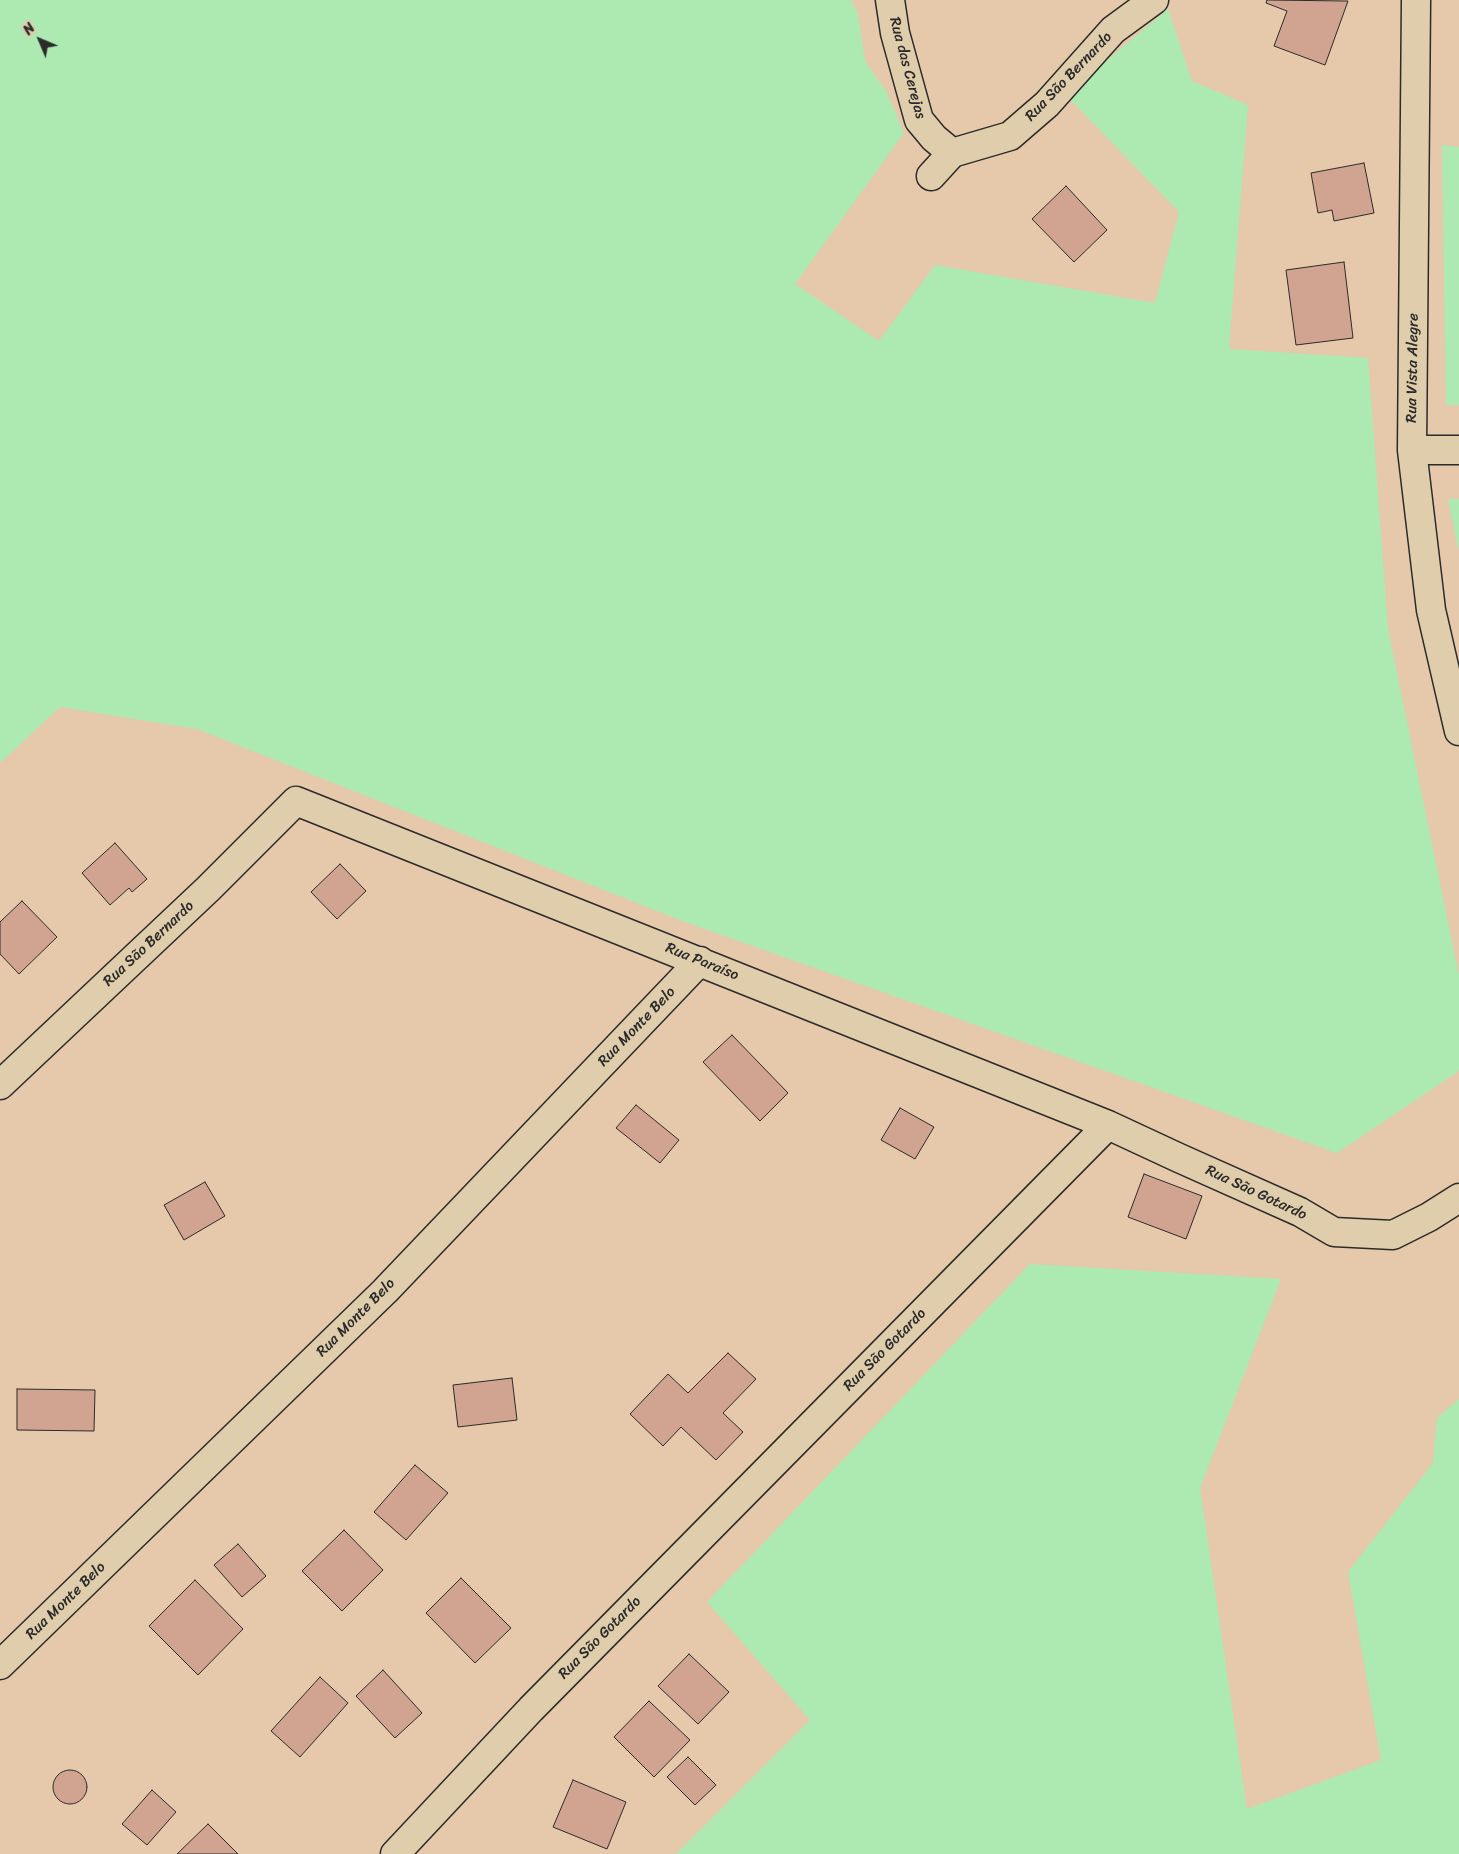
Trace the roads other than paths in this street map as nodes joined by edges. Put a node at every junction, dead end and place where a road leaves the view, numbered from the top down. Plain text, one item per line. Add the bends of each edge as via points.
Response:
1 (890, 0) edge
2 (1154, 0) edge
3 (1416, 0) edge
4 (952, 153) junction
5 (931, 176) dead end
6 (1412, 450) junction
7 (1459, 450) edge
8 (1459, 732) edge
9 (296, 801) joint
10 (700, 961) junction
11 (0, 1085) edge
12 (1108, 1124) junction
13 (1459, 1198) edge
14 (0, 1665) edge
15 (395, 1854) edge

1 - 4 street, Rua das Cerejas via 897,42 919,120
2 - 4 street, Rua São Bernardo via 1113,30 1047,104 1010,136
3 - 6 street, Rua Vista Alegre
4 - 5 street
6 - 7 street
6 - 8 street, Rua Vista Alegre via 1431,610
9 - 10 street, Rua Paraíso
9 - 11 street, Rua São Bernardo via 208,889
10 - 12 street, Rua Paraíso
10 - 14 street, Rua Monte Belo via 385,1291
12 - 13 street, Rua São Gotardo via 1300,1212 1334,1232 1393,1235
12 - 15 street, Rua São Gotardo via 531,1709

